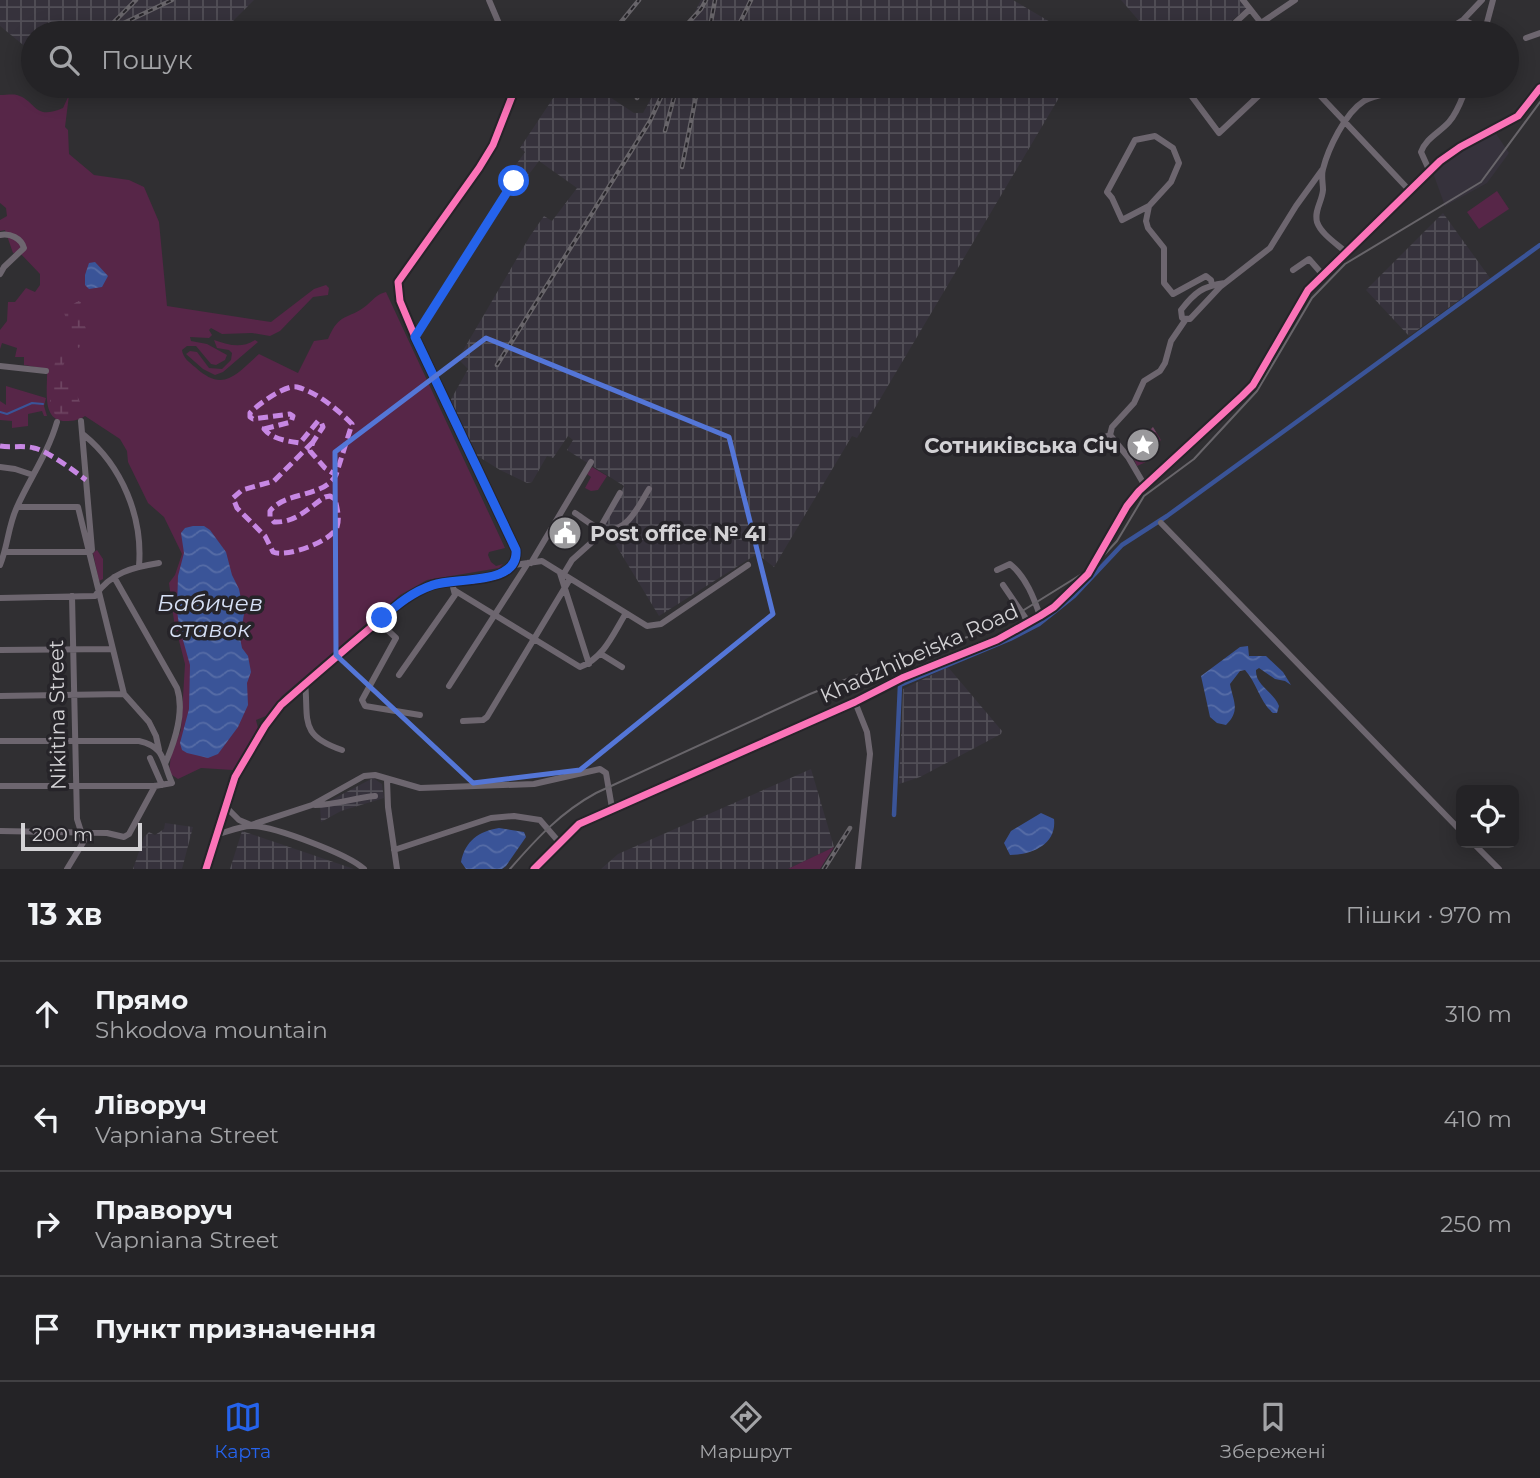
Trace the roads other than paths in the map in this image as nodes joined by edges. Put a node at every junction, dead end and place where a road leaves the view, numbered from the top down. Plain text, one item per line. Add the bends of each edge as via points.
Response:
1 (489, 0) edge
2 (1243, 0) edge
3 (1295, 0) edge
4 (1482, 0) edge
5 (1493, 0) edge
6 (1250, 9) junction
7 (1462, 20) edge
8 (498, 21) edge
9 (1237, 21) edge
10 (1259, 21) edge
11 (1264, 21) edge
12 (1488, 21) edge
13 (1540, 33) edge
14 (1526, 38) dead end
15 (1540, 88) edge
16 (511, 98) edge
17 (1193, 98) edge
18 (1256, 98) edge
19 (1322, 98) edge
20 (1371, 98) edge
21 (1462, 98) edge
22 (1343, 121) junction
23 (1322, 170) junction
24 (1430, 172) junction
25 (514, 181) dead end
26 (1410, 191) junction
27 (1149, 206) junction
28 (0, 235) edge
29 (1347, 253) junction
30 (1293, 270) dead end
31 (0, 274) edge
32 (1323, 275) junction
33 (1225, 283) junction
34 (1212, 285) junction
35 (1186, 319) junction
36 (415, 337) junction
37 (0, 366) edge
38 (46, 371) dead end
39 (81, 421) dead end
40 (57, 422) dead end
41 (84, 435) junction
42 (1110, 435) junction
43 (1099, 439) dead end
44 (591, 463) dead end
45 (0, 467) edge
46 (33, 475) junction
47 (1145, 486) junction
48 (649, 489) dead end
49 (620, 493) dead end
50 (17, 507) junction
51 (575, 513) dead end
52 (1161, 523) dead end
53 (601, 529) junction
54 (6, 552) junction
55 (90, 552) junction
56 (159, 563) dead end
57 (530, 563) junction
58 (0, 565) edge
59 (514, 565) junction
60 (748, 565) dead end
61 (139, 566) junction
62 (997, 570) dead end
63 (564, 575) junction
64 (114, 577) junction
65 (1003, 585) dead end
66 (453, 586) junction
67 (100, 589) junction
68 (564, 590) junction
69 (72, 596) junction
70 (0, 598) edge
71 (626, 613) junction
72 (495, 615) junction
73 (1040, 616) junction
74 (378, 621) junction
75 (1029, 623) junction
76 (534, 639) junction
77 (73, 649) junction
78 (113, 649) junction
79 (0, 650) edge
80 (601, 654) junction
81 (589, 664) junction
82 (622, 667) dead end
83 (399, 675) dead end
84 (306, 682) junction
85 (449, 686) dead end
86 (124, 694) junction
87 (74, 695) junction
88 (0, 696) edge
89 (855, 702) junction
90 (420, 715) dead end
91 (463, 720) dead end
92 (75, 740) junction
93 (0, 741) edge
94 (342, 750) dead end
95 (159, 752) junction
96 (150, 758) dead end
97 (165, 764) junction
98 (387, 780) junction
99 (0, 786) edge
100 (75, 786) junction
101 (159, 786) junction
102 (375, 796) dead end
103 (312, 805) junction
104 (226, 807) junction
105 (612, 808) junction
106 (251, 825) junction
107 (1456, 826) edge
108 (0, 831) edge
109 (80, 834) junction
110 (216, 835) junction
111 (559, 842) junction
112 (1478, 848) edge
113 (394, 850) junction
114 (397, 867) edge
115 (67, 869) edge
116 (206, 869) edge
117 (364, 869) edge
118 (388, 869) edge
119 (534, 869) edge
120 (858, 869) edge
121 (1499, 869) edge

1 - 8 street
2 - 6 street
3 - 11 street
4 - 7 street
5 - 12 street
6 - 9 street
6 - 10 street
13 - 14 street
15 - 24 street, Khadzhibeiska Road via 1518,116 1451,152
16 - 36 street via 480,168 398,282
17 - 18 street via 1219,133
19 - 22 street
20 - 22 street
21 - 24 street via 1448,123 1424,143 1421,152
22 - 23 street
22 - 26 street
23 - 29 street via 1317,222
23 - 33 street via 1270,248
24 - 26 street, Khadzhibeiska Road
25 - 36 street
26 - 29 street, Khadzhibeiska Road
27 - 27 street via 1171,182 1179,163 1173,148 1155,136 1135,140 1107,192 1122,220
27 - 34 street via 1146,221 1164,248 1164,283 1169,290 1173,294 1206,276
28 - 31 street via 11,236 24,248
29 - 32 street, Khadzhibeiska Road
30 - 32 street via 1309,259
32 - 47 street, Khadzhibeiska Road via 1301,300 1252,385
33 - 34 street
33 - 35 street
34 - 35 street via 1181,310
35 - 42 street via 1171,341 1166,363 1144,382
36 - 59 street via 516,550
37 - 38 street
39 - 41 street
40 - 46 street via 47,453
41 - 55 street
41 - 61 street via 99,447 130,498
42 - 43 street
42 - 47 street
44 - 57 street
45 - 46 street
46 - 50 street
47 - 73 street, Khadzhibeiska Road via 1127,506 1088,574
48 - 53 street via 624,525
49 - 53 street
50 - 54 street
50 - 55 street via 78,507
51 - 53 street
52 - 107 street
53 - 63 street
54 - 55 street
54 - 58 street
55 - 67 street
56 - 61 street
57 - 59 street
57 - 63 street via 542,561
57 - 72 street
59 - 66 street via 496,576
60 - 71 street via 661,624 647,626
61 - 64 street
62 - 73 street via 1010,564 1016,569
63 - 68 street
63 - 68 street
63 - 71 street
64 - 67 street
64 - 97 street via 181,699
65 - 75 street
66 - 72 street
66 - 74 street via 435,584 407,596
66 - 83 street via 455,595
67 - 69 street via 95,596
67 - 78 street
68 - 76 street
68 - 81 street
69 - 70 street
69 - 77 street, Nikitina Street
71 - 80 street
72 - 76 street
72 - 85 street
73 - 75 street, Khadzhibeiska Road
74 - 84 street
74 - 90 street via 396,638 362,699 365,706
75 - 89 street, Khadzhibeiska Road
76 - 81 street via 580,667
76 - 91 street via 487,717
77 - 78 street
77 - 79 street
77 - 87 street, Nikitina Street
78 - 86 street
80 - 81 street
80 - 82 street
84 - 94 street via 306,721 314,734
84 - 104 street via 265,726 235,777
86 - 87 street
86 - 95 street via 149,722
87 - 88 street
87 - 92 street, Nikitina Street
89 - 105 street, Khadzhibeiska Road
89 - 120 street via 870,754
92 - 93 street
92 - 95 street via 139,741
92 - 100 street, Nikitina Street
95 - 97 street
96 - 101 street
97 - 101 street via 172,783
98 - 103 street via 365,776
98 - 105 street via 420,788 534,784 600,769 606,774
98 - 113 street
99 - 100 street
100 - 101 street
100 - 109 street, Nikitina Street
101 - 109 street via 127,836
102 - 103 street
103 - 106 street
104 - 106 street
104 - 110 street
105 - 111 street, Khadzhibeiska Road via 579,824
106 - 110 street
106 - 117 street via 340,855
108 - 109 street
109 - 115 street, Nikitina Street via 83,844
110 - 116 street
111 - 113 street via 540,820 514,816 491,818
111 - 119 street, Khadzhibeiska Road
112 - 121 street
113 - 114 street
114 - 118 street

